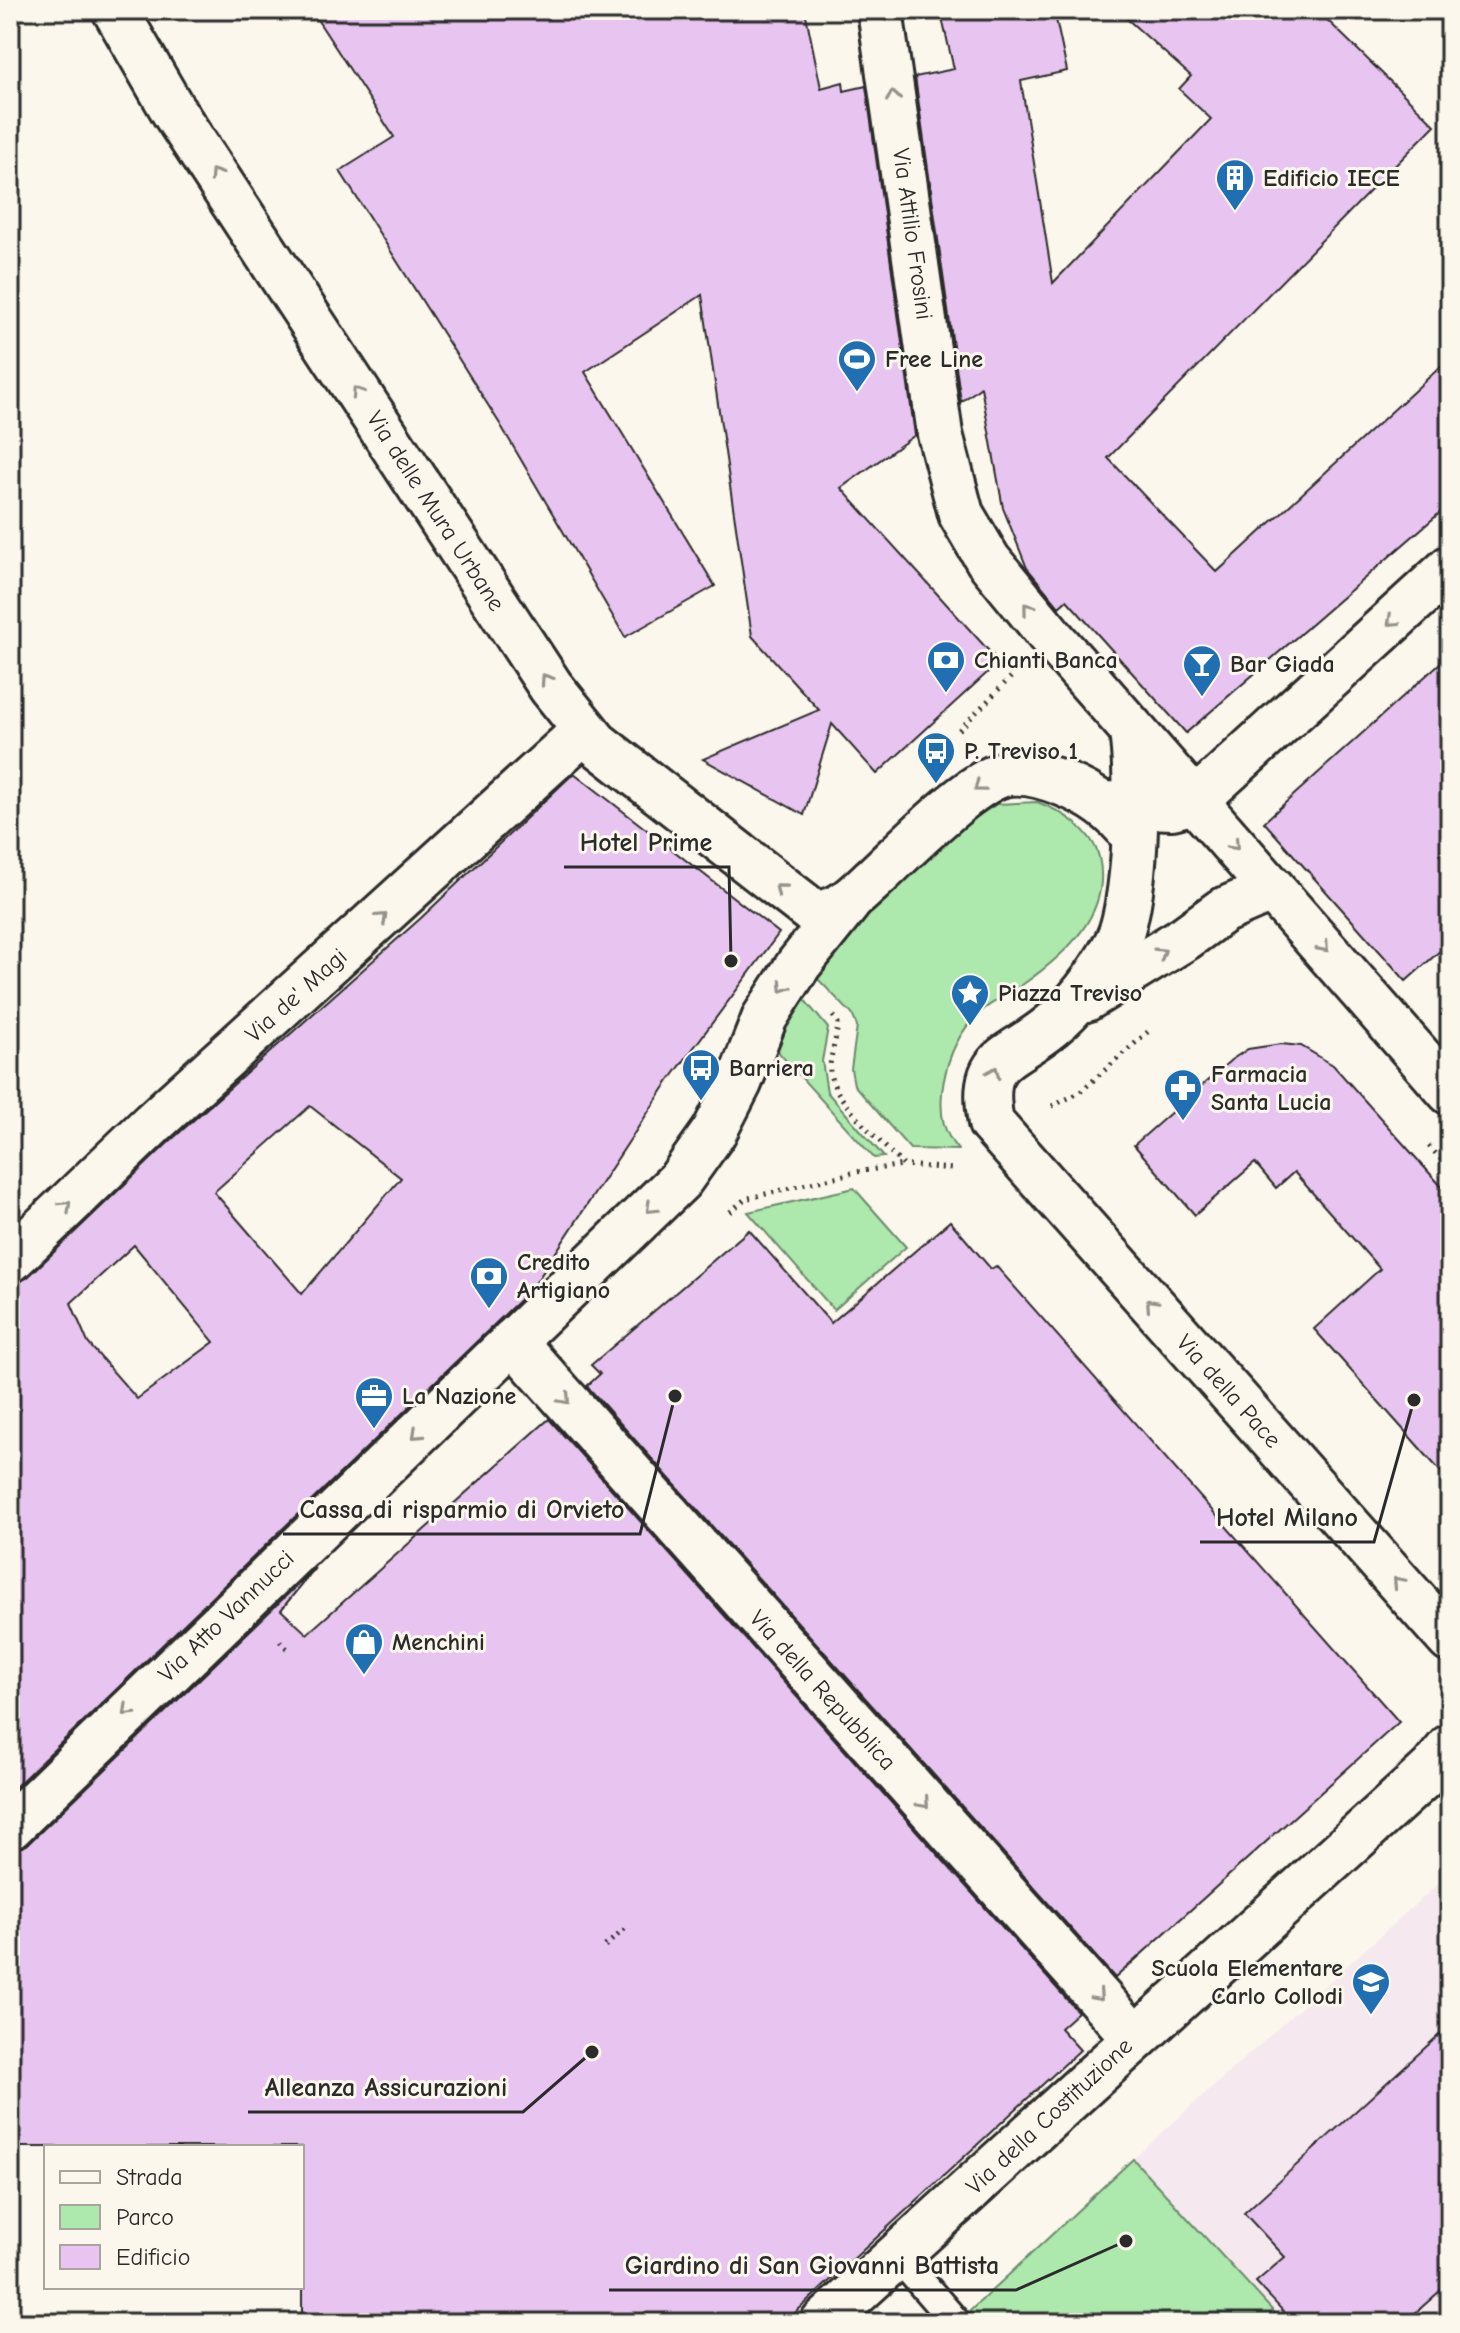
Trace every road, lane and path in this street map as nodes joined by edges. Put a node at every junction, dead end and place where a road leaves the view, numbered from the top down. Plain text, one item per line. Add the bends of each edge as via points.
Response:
1 (115, 10) edge
2 (880, 10) edge
3 (1450, 568) edge
4 (584, 731) junction
5 (1132, 732) junction
6 (1195, 801) junction
7 (1123, 814) junction
8 (1273, 889) junction
9 (848, 903) junction
10 (792, 975) junction
11 (1070, 1008) junction
12 (1161, 1020) dead end
13 (1450, 1092) edge
14 (1419, 1134) dead end
15 (1007, 1142) junction
16 (903, 1165) junction
17 (1450, 1169) edge
18 (721, 1220) dead end
19 (10, 1260) edge
20 (513, 1341) junction
21 (1450, 1640) edge
22 (1450, 1747) edge
23 (1450, 1769) edge
24 (10, 1827) edge
25 (626, 1928) dead end
26 (605, 1946) dead end
27 (1134, 2037) junction
28 (900, 2259) junction
29 (823, 2323) edge
30 (836, 2323) edge
31 (956, 2323) edge

4 -> 1 street, Via delle Mura Urbane via 174,112
5 -> 2 street, Via Attilio Frosini via 988,560 961,514 940,434
3 -> 6 street
9 -> 4 street, Via delle Mura Urbane via 823,914 803,907
19 -> 4 street, Via de' Magi
5 - 6 street, Via Attilio Frosini
5 - 7 street via 1136,759
6 - 7 street
6 -> 8 street
7 -> 9 street via 1077,789 1030,773 991,778
7 - 11 street via 1128,913 1117,943
11 -> 8 street via 1222,911
8 -> 13 street
9 - 10 street
10 - 16 path via 838,1023 832,1086
10 -> 20 street via 765,1017 714,1132 680,1180
15 -> 11 street via 991,1123 989,1078 1006,1053 1049,1028
12 - 15 path via 1079,1093 1041,1111
14 - 17 path
15 - 16 path via 975,1170
21 -> 15 street, Via della Pace
16 - 18 path via 745,1199
20 -> 24 street, Via Atto Vannucci
20 -> 27 street, Via della Repubblica
22 - 27 street, Via della Costituzione via 1432,1769
23 - 28 lane, Via della Costituzione
25 - 26 path
27 - 28 street, Via della Costituzione
28 - 29 street, Via della Costituzione
28 - 30 lane, Via della Costituzione
28 - 31 lane

